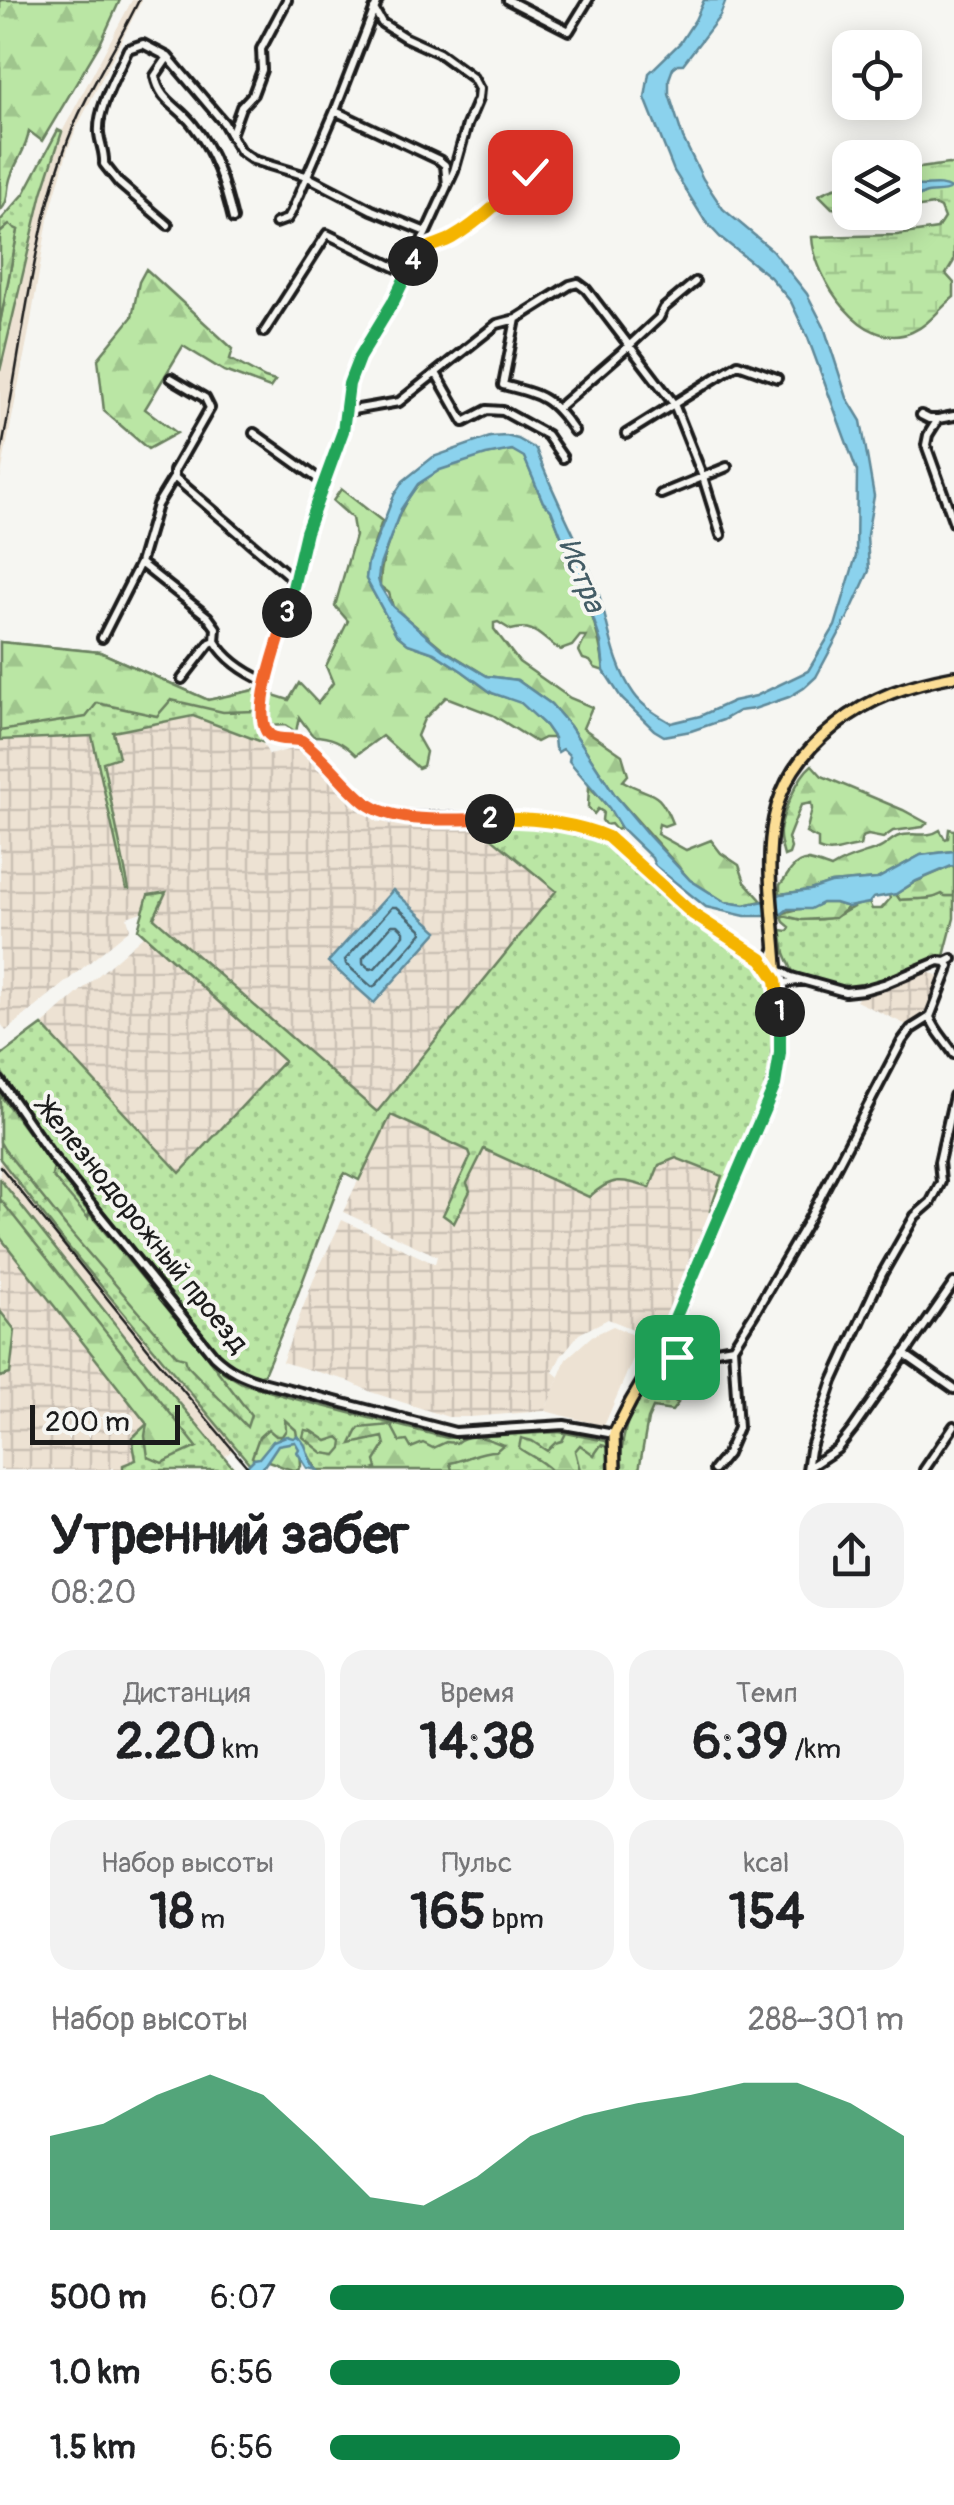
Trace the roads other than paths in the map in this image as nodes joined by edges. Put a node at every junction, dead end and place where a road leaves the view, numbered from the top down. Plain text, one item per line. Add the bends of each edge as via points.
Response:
1 (287, 0) edge
2 (378, 0) edge
3 (508, 0) edge
4 (588, 0) edge
5 (374, 9) junction
6 (168, 57) junction
7 (335, 111) junction
8 (231, 136) junction
9 (546, 168) dead end
10 (306, 176) junction
11 (447, 186) junction
12 (233, 220) dead end
13 (276, 223) dead end
14 (168, 225) dead end
15 (426, 232) junction
16 (416, 254) junction
17 (407, 273) junction
18 (695, 282) dead end
19 (516, 319) junction
20 (264, 332) dead end
21 (628, 346) junction
22 (436, 372) junction
23 (171, 378) dead end
24 (777, 378) dead end
25 (674, 404) junction
26 (558, 408) junction
27 (347, 410) junction
28 (921, 415) dead end
29 (954, 416) edge
30 (938, 419) junction
31 (574, 431) dead end
32 (254, 434) dead end
33 (626, 434) dead end
34 (562, 458) dead end
35 (727, 467) dead end
36 (174, 477) junction
37 (703, 477) junction
38 (324, 483) junction
39 (661, 494) dead end
40 (954, 522) edge
41 (721, 535) dead end
42 (140, 563) junction
43 (295, 581) junction
44 (102, 638) dead end
45 (215, 641) junction
46 (954, 676) edge
47 (182, 679) dead end
48 (267, 682) junction
49 (776, 944) junction
50 (762, 959) junction
51 (949, 961) edge
52 (778, 968) junction
53 (804, 981) junction
54 (778, 988) junction
55 (930, 1017) junction
56 (954, 1054) edge
57 (0, 1082) edge
58 (954, 1096) edge
59 (954, 1283) edge
60 (733, 1347) junction
61 (662, 1349) junction
62 (904, 1354) junction
63 (677, 1357) junction
64 (651, 1368) junction
65 (954, 1389) edge
66 (954, 1426) edge
67 (614, 1434) junction
68 (807, 1469) edge
69 (614, 1470) edge
70 (714, 1470) edge
71 (924, 1470) edge

1 - 8 street
2 - 5 street
3 - 4 street via 569,32
5 - 7 street
5 - 11 street via 382,23 456,65 479,89
6 - 8 street
6 - 12 street via 155,76 158,90 194,125 222,177
6 - 14 street via 143,44 128,48 99,132 104,164
7 - 10 street
7 - 11 street via 440,160
8 - 10 street via 253,160
9 - 16 street via 530,172 451,238
10 - 13 street via 287,219
10 - 15 street
11 - 15 street
15 - 16 street
16 - 17 street
17 - 20 street via 327,234
17 - 27 street via 359,358
18 - 21 street
19 - 21 street via 578,284
19 - 22 street via 497,324
19 - 26 street via 503,385
21 - 25 street
21 - 26 street
22 - 27 street via 399,402
22 - 34 street via 464,422 487,410 503,411 547,435
23 - 36 street via 210,408
24 - 25 street via 738,364
25 - 33 street
25 - 37 street
26 - 31 street
27 - 38 street
28 - 30 street
29 - 30 street
30 - 40 street via 926,444
32 - 38 street
35 - 37 street
36 - 42 street via 157,505
36 - 43 street
37 - 39 street
37 - 41 street
38 - 43 street
42 - 44 street
42 - 45 street via 208,618
43 - 48 street
45 - 47 street
45 - 48 street via 246,673
46 - 49 main road via 874,700 826,732 790,776 769,848
48 - 50 street via 263,722 270,735 302,741 362,800 391,816 543,820 594,830 693,914
49 - 50 street
49 - 52 main road
49 - 53 street via 789,972
50 - 52 street
50 - 54 street
51 - 53 street via 862,990
51 - 55 street
52 - 53 street
52 - 54 main road
53 - 54 street
54 - 61 main road via 775,1085
55 - 56 street
55 - 60 street via 902,1041
57 - 67 street, Железнодорожный проезд via 214,1356 240,1376 455,1432 564,1425
58 - 68 street via 941,1182 882,1274 834,1381
59 - 62 street
60 - 63 street
60 - 70 street via 738,1428
61 - 63 street
61 - 64 main road
62 - 65 street
62 - 68 street via 837,1448
63 - 64 street
64 - 67 main road
66 - 71 street
67 - 69 main road

